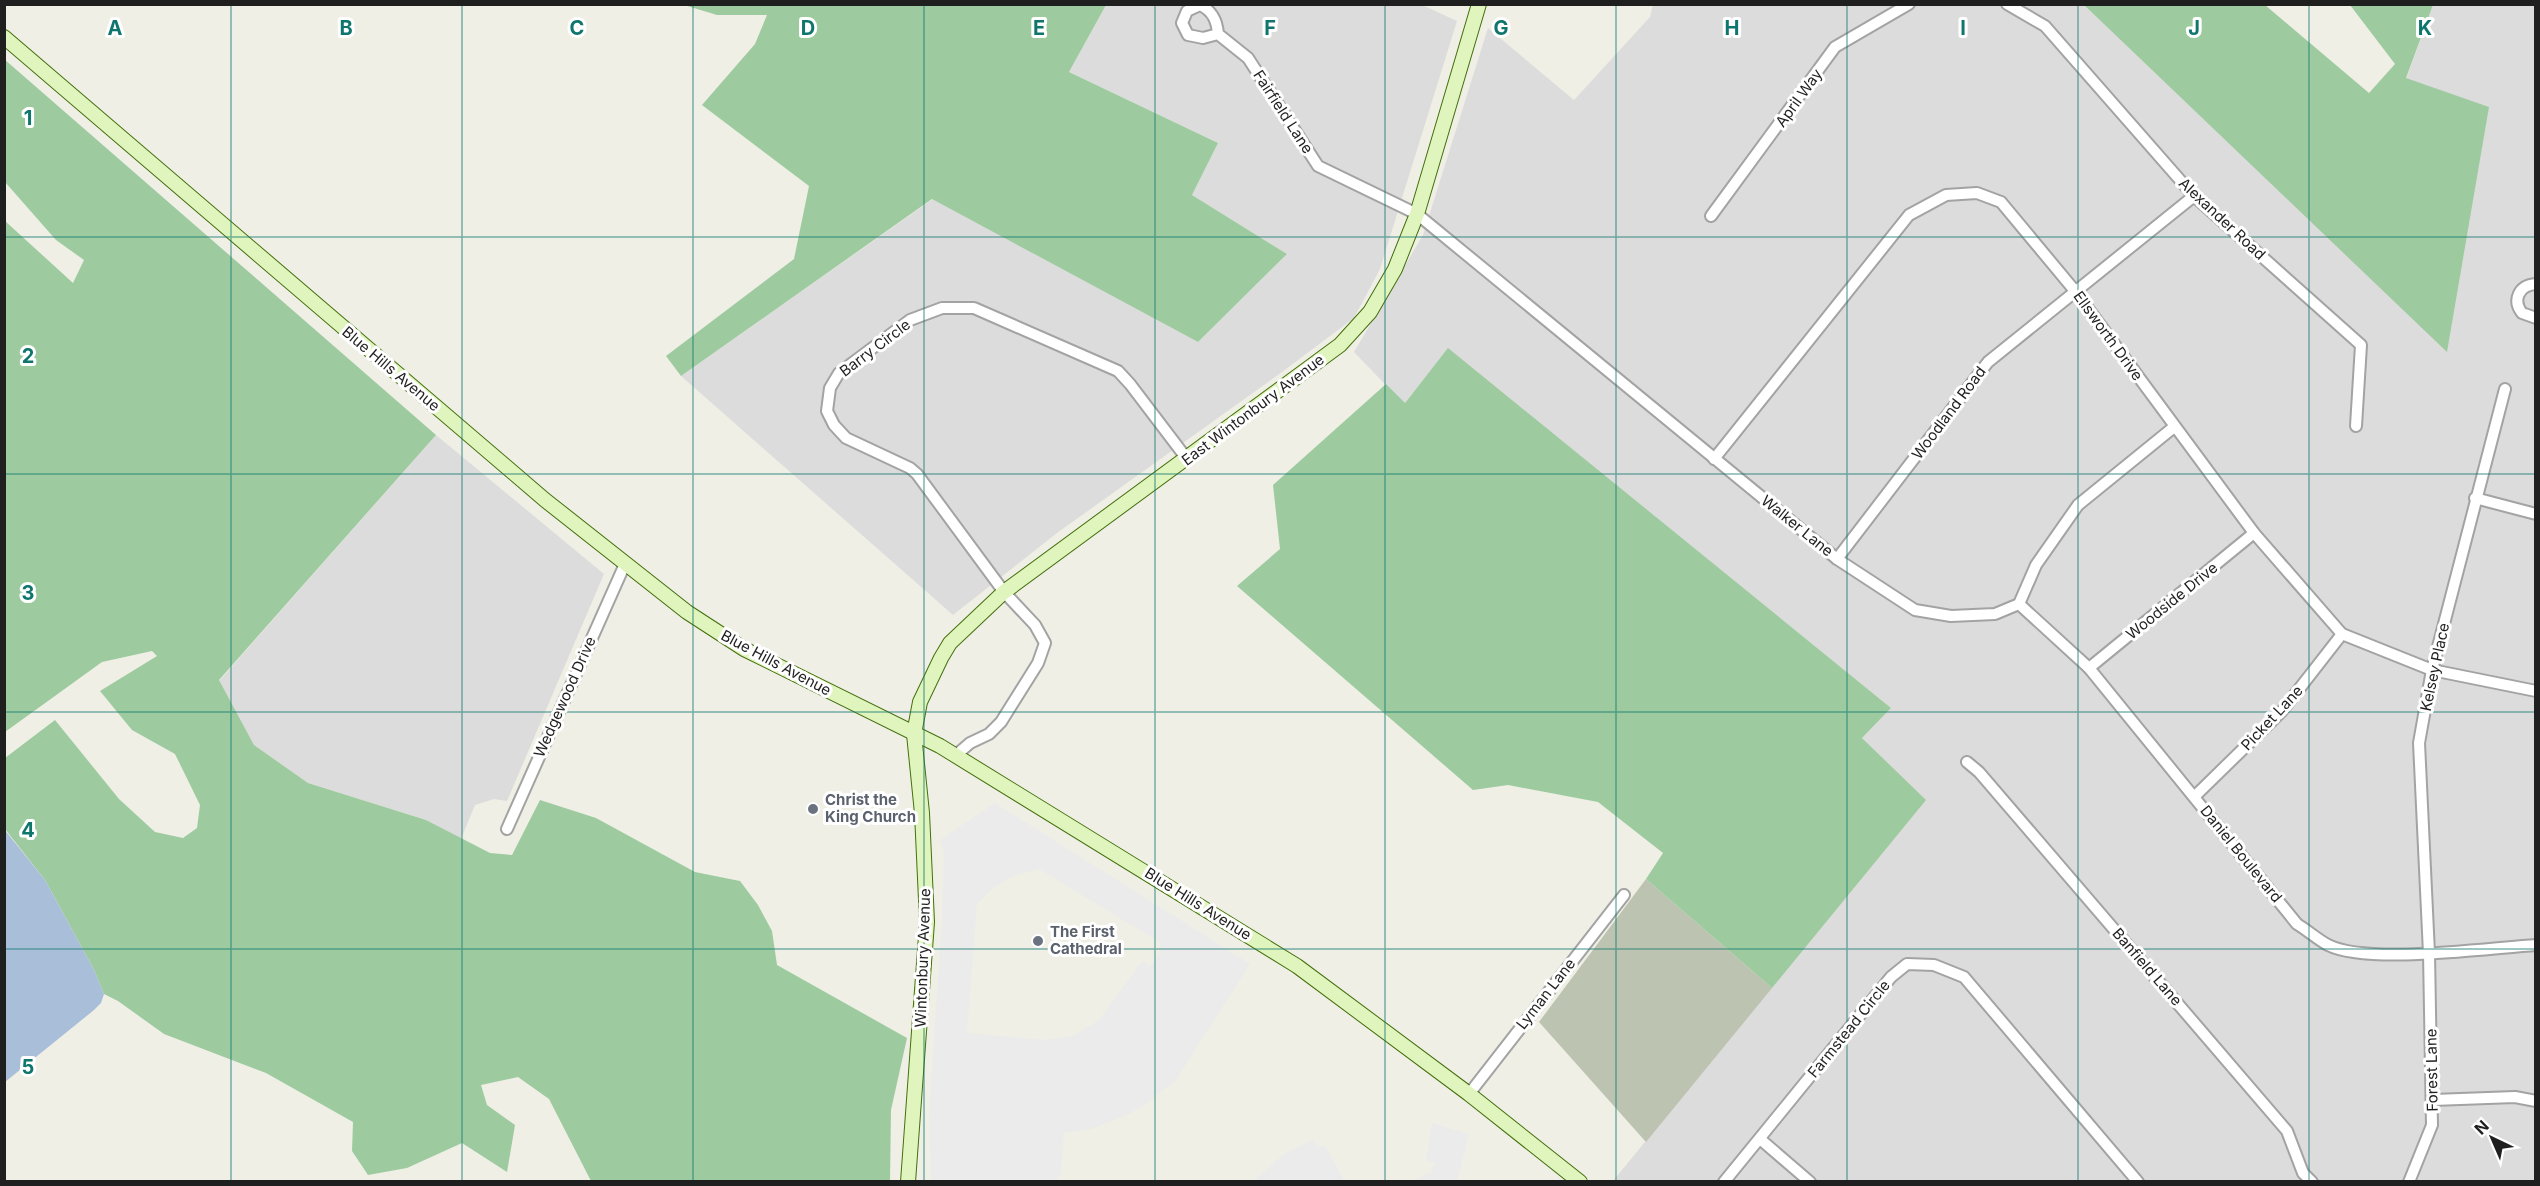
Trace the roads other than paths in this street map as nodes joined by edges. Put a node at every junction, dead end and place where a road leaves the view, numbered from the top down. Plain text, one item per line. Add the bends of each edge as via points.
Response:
1 (1479, 4) edge
2 (1909, 4) edge
3 (2007, 4) edge
4 (1218, 34) dead end
5 (4, 37) edge
6 (2194, 196) junction
7 (1417, 214) junction
8 (1711, 216) dead end
9 (2535, 284) edge
10 (2075, 291) junction
11 (2535, 318) edge
12 (2505, 389) dead end
13 (2356, 426) dead end
14 (2174, 427) junction
15 (1187, 459) junction
16 (1714, 459) junction
17 (2475, 498) junction
18 (2535, 514) edge
19 (2254, 533) junction
20 (1837, 559) junction
21 (625, 564) junction
22 (1004, 592) junction
23 (2019, 604) junction
24 (2342, 634) junction
25 (2089, 668) junction
26 (2432, 670) junction
27 (2535, 691) edge
28 (914, 734) junction
29 (955, 756) junction
30 (1968, 762) dead end
31 (2195, 796) junction
32 (507, 829) dead end
33 (1623, 895) dead end
34 (2535, 945) edge
35 (2429, 953) junction
36 (1469, 1094) junction
37 (2433, 1100) junction
38 (2535, 1101) edge
39 (1760, 1139) junction
40 (908, 1182) edge
41 (1580, 1182) edge
42 (1724, 1182) edge
43 (1810, 1182) edge
44 (2138, 1182) edge
45 (2312, 1182) edge
46 (2409, 1182) edge

1 - 7 main road, East Wintonbury Avenue
2 - 8 street, April Way via 1835,47
3 - 6 street, Alexander Road via 2045,26
4 - 7 street, Fairfield Lane via 1248,58 1318,166
5 - 21 main road, Blue Hills Avenue
6 - 10 street, Woodland Road
6 - 13 street, Alexander Road via 2361,345
7 - 15 main road, East Wintonbury Avenue via 1395,269 1370,312 1340,345
7 - 16 street, Walker Lane
9 - 11 street via 2519,292 2517,303 2522,313
10 - 14 street, Ellsworth Drive
10 - 16 street, Ellsworth Drive via 2001,202 1977,193 1946,195 1909,215
10 - 20 street, Woodland Road via 1988,362
12 - 17 street, Kelsey Place
14 - 19 street, Ellsworth Drive
14 - 23 street via 2078,505 2036,565
15 - 22 main road, East Wintonbury Avenue
15 - 22 street, Barry Circle via 1122,374 1107,365 974,308 942,308 910,320 839,373 828,394 828,415 849,441 915,472
16 - 20 street, Walker Lane
17 - 18 street
17 - 26 street, Kelsey Place
19 - 24 street, Ellsworth Drive
19 - 25 street, Woodside Drive
20 - 23 street, Walker Lane via 1915,610 1951,616 1995,614
21 - 28 main road, Blue Hills Avenue via 687,612 744,649
21 - 32 street, Wedgewood Drive
22 - 28 main road, East Wintonbury Avenue via 941,658 920,702
22 - 29 street, Barry Circle via 1041,632 1043,651 994,730
23 - 25 street, Daniel Boulevard
24 - 26 street, Ellsworth Drive
24 - 31 street, Picket Lane via 2282,711
25 - 31 street, Daniel Boulevard
26 - 27 street, Ellsworth Drive
26 - 35 street, Kelsey Place via 2419,743
28 - 29 main road, Blue Hills Avenue
28 - 40 main road, Wintonbury Avenue via 927,922
29 - 36 main road, Blue Hills Avenue via 1297,966
30 - 45 street, Banfield Lane via 2287,1131 2302,1173
31 - 35 street, Daniel Boulevard via 2297,924 2329,945 2360,953
33 - 36 street, Lyman Lane
34 - 35 street, Daniel Boulevard
35 - 37 street, Forest Lane
36 - 41 main road, Blue Hills Avenue
37 - 38 street via 2515,1097
37 - 46 street, Forest Lane via 2433,1125
39 - 42 street, Farmstead Circle
39 - 43 street
39 - 44 street, Farmstead Circle via 1891,977 1908,964 1934,965 1964,977

